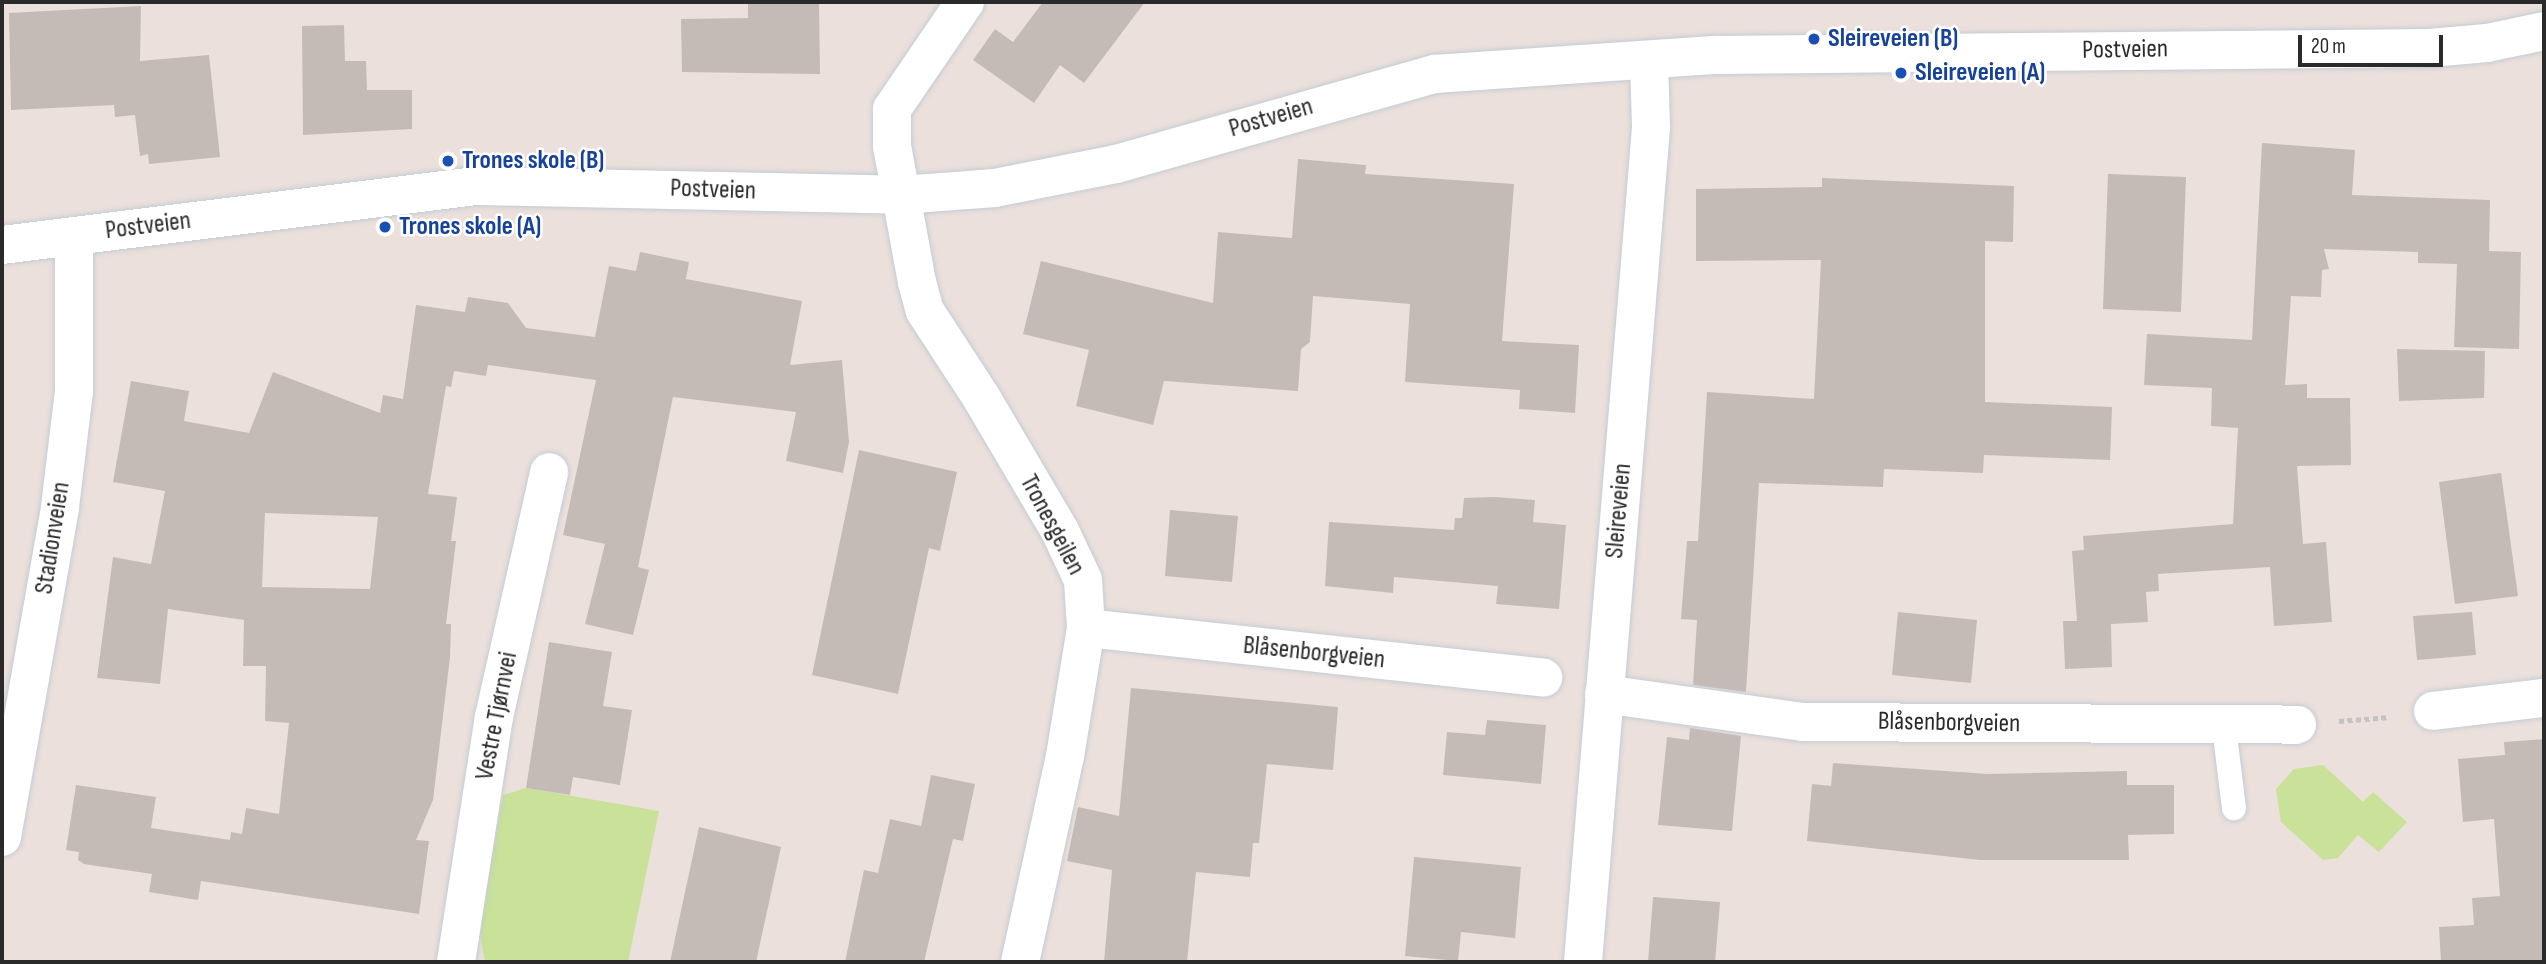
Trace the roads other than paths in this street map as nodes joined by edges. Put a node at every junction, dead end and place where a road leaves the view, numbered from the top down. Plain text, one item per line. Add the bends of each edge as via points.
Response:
1 (965, 2) edge
2 (2544, 31) edge
3 (1649, 60) junction
4 (901, 195) junction
5 (74, 236) junction
6 (2, 245) edge
7 (549, 472) dead end
8 (1086, 628) junction
9 (1543, 678) dead end
10 (1604, 695) junction
11 (2544, 698) edge
12 (2433, 711) road end
13 (2297, 725) road end
14 (2224, 727) junction
15 (2234, 808) dead end
16 (2, 837) edge
17 (456, 962) edge
18 (1020, 962) edge
19 (1583, 962) edge

1 - 4 street, Tronesgeilen via 892,109 892,145
2 - 3 street, Postveien via 2430,48 1716,55
3 - 4 street, Postveien via 1435,74 1052,179
3 - 10 street, Sleireveien via 1651,127
4 - 5 street, Postveien via 479,186
4 - 8 street, Tronesgeilen via 925,311 1060,531 1083,580
5 - 6 street, Postveien
5 - 16 street, Stadionveien via 74,392
7 - 17 street, Vestre Tjørnvei via 494,717
8 - 9 street, Blåsenborgveien
8 - 18 street, Tronesgeilen via 1065,756
10 - 14 street, Blåsenborgveien via 1802,722
10 - 19 street, Sleireveien
11 - 12 street
13 - 14 street, Blåsenborgveien
14 - 15 lane

